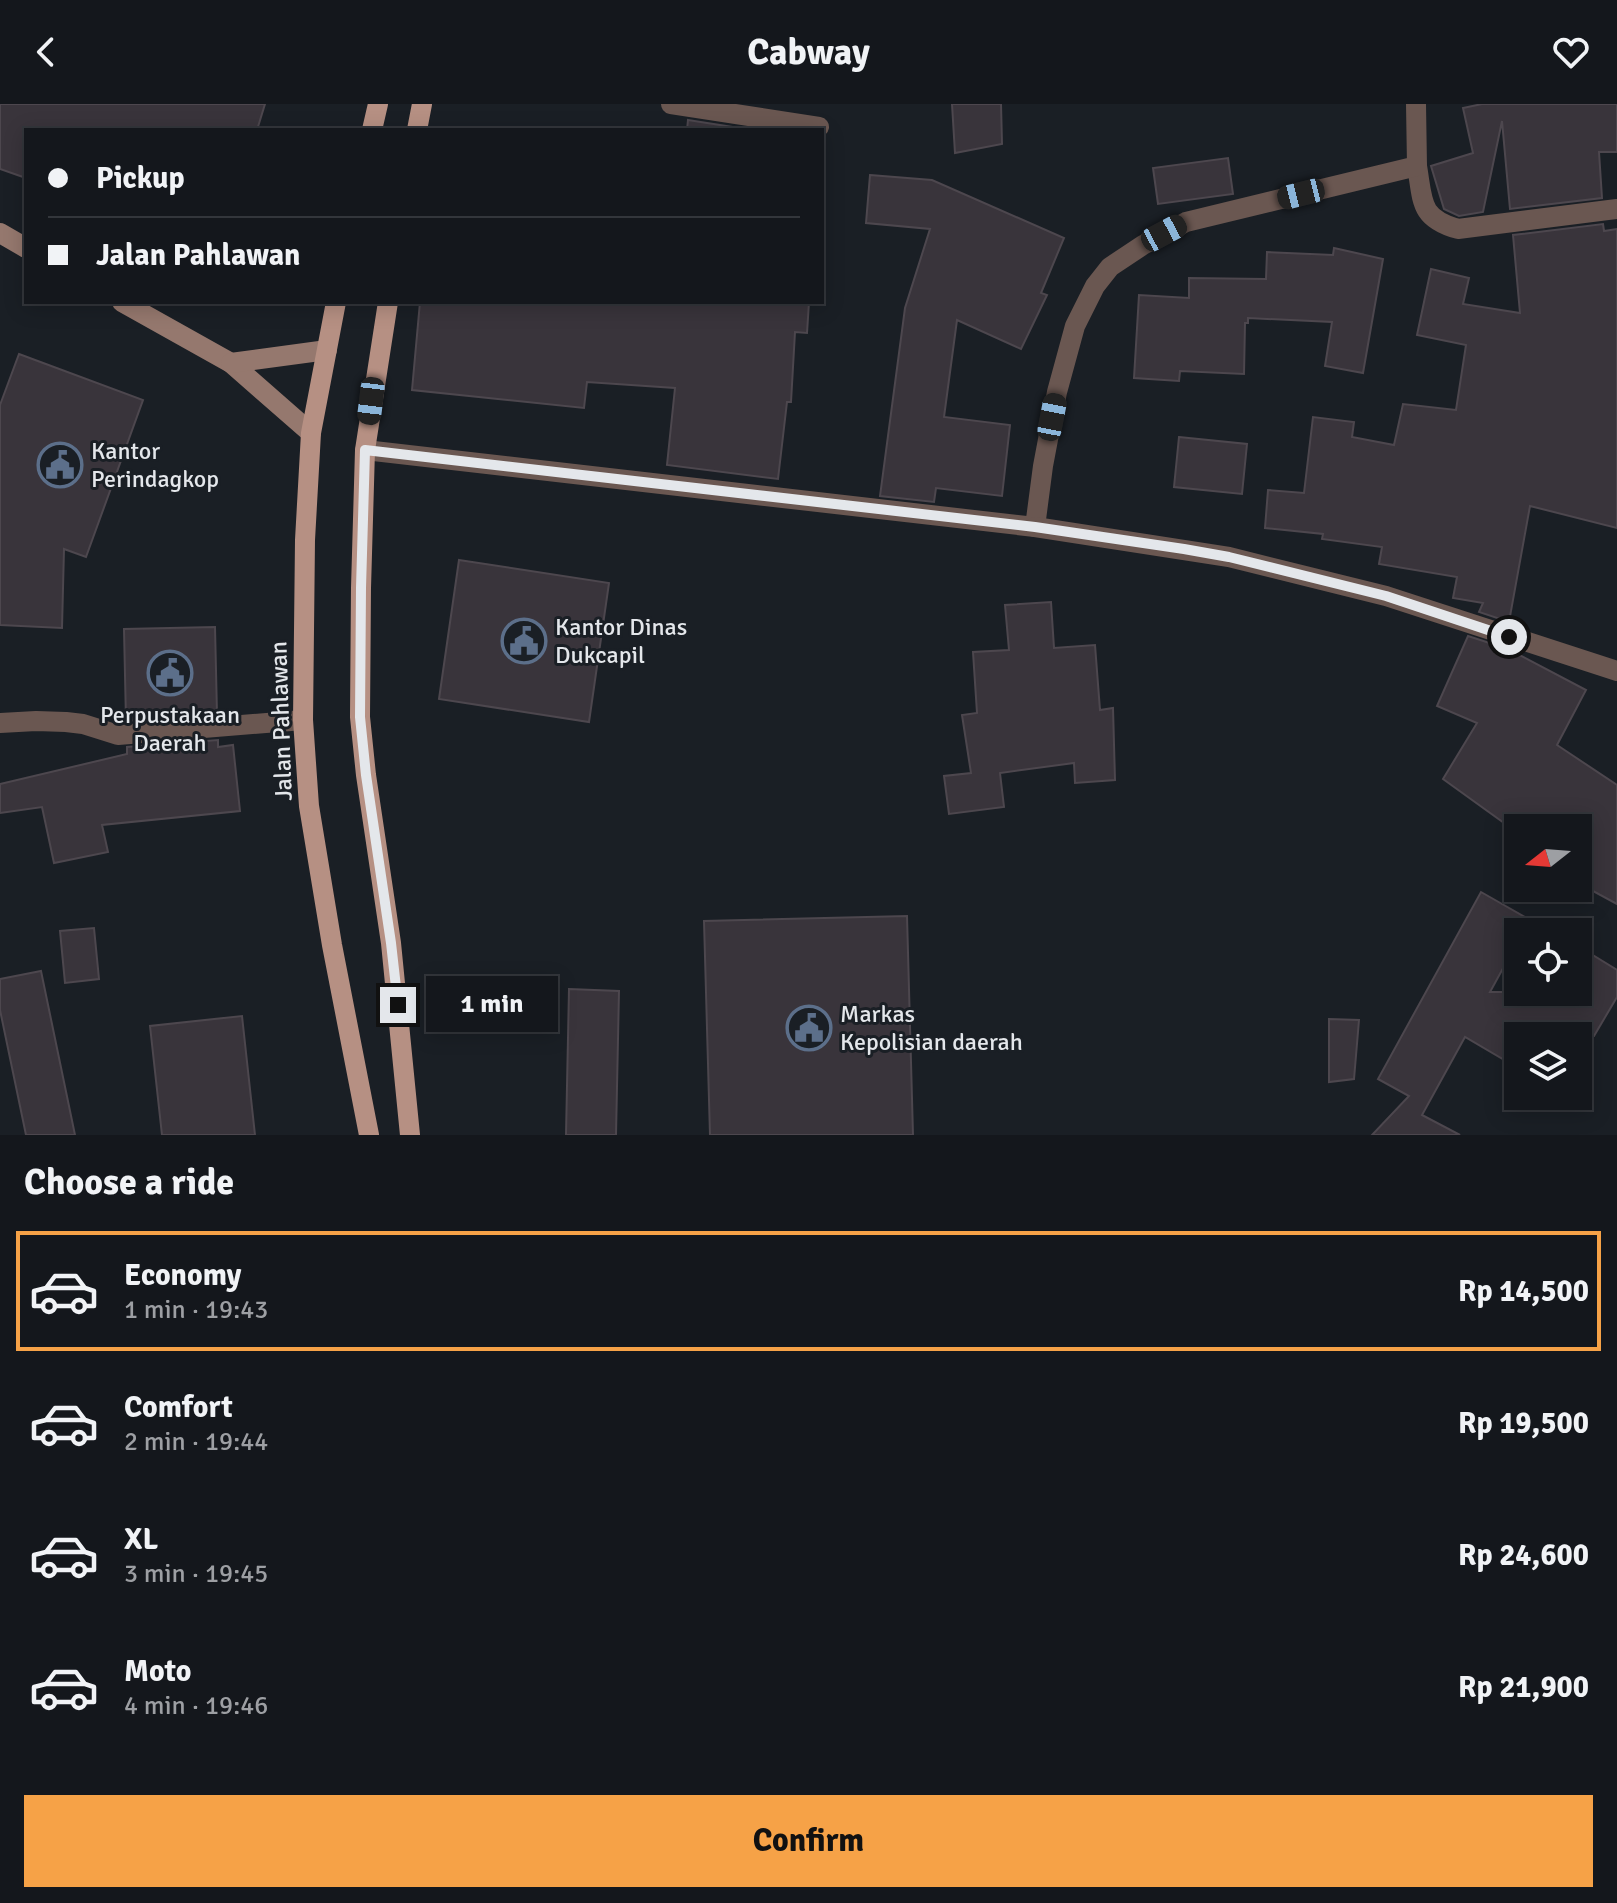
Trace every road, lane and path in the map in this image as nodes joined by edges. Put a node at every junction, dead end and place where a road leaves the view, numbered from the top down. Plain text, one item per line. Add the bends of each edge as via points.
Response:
1 (378, 104) edge
2 (422, 104) edge
3 (671, 104) edge
4 (1416, 104) edge
5 (819, 127) dead end
6 (372, 128) edge
7 (417, 128) edge
8 (1417, 166) junction
9 (1617, 209) edge
10 (0, 233) edge
11 (24, 247) edge
12 (126, 304) edge
13 (336, 304) edge
14 (388, 304) edge
15 (327, 350) junction
16 (231, 363) junction
17 (311, 433) junction
18 (365, 450) junction
19 (1035, 527) junction
20 (1617, 671) edge
21 (303, 720) junction
22 (0, 723) edge
23 (369, 1135) edge
24 (410, 1135) edge

1 - 6 main road
2 - 7 main road
3 - 5 street
4 - 8 street
8 - 9 street via 1427,213 1458,229
8 - 19 street via 1186,222 1110,267 1075,326 1057,392
10 - 11 main road
12 - 16 main road
13 - 15 main road, Jalan Pahlawan
14 - 18 main road
15 - 16 main road
15 - 17 main road, Jalan Pahlawan
16 - 17 main road
17 - 21 main road, Jalan Pahlawan
18 - 19 street
18 - 24 main road via 360,717
19 - 20 street via 1242,560 1386,596
21 - 22 street via 118,735 66,722
21 - 23 main road, Jalan Pahlawan via 309,806

